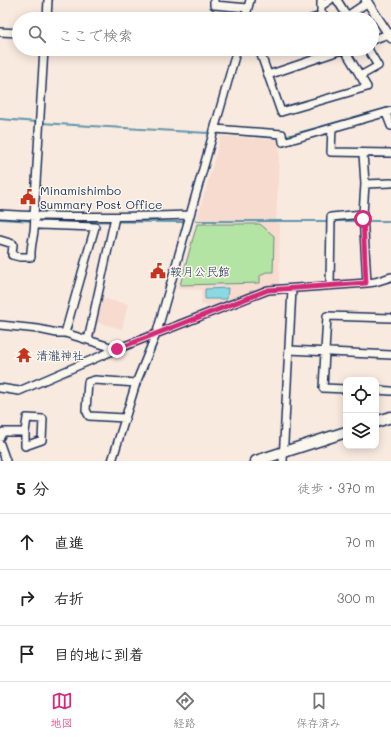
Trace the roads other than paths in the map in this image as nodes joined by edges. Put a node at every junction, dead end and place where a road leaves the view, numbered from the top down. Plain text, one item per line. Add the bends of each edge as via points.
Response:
1 (48, 0) edge
2 (214, 0) edge
3 (250, 0) edge
4 (330, 0) edge
5 (337, 0) edge
6 (367, 1) edge
7 (321, 3) edge
8 (248, 8) junction
9 (47, 12) edge
10 (247, 12) edge
11 (344, 12) edge
12 (354, 12) edge
13 (374, 12) edge
14 (379, 19) edge
15 (0, 32) edge
16 (12, 33) edge
17 (390, 35) edge
18 (379, 38) edge
19 (44, 56) edge
20 (235, 56) edge
21 (261, 56) edge
22 (324, 56) edge
23 (348, 56) edge
24 (372, 56) edge
25 (268, 75) junction
26 (360, 76) junction
27 (389, 112) edge
28 (391, 126) edge
29 (332, 128) junction
30 (215, 129) junction
31 (363, 153) junction
32 (391, 153) edge
33 (391, 183) edge
34 (365, 184) junction
35 (0, 214) edge
36 (190, 215) junction
37 (34, 216) junction
38 (115, 216) junction
39 (363, 219) junction
40 (36, 224) junction
41 (0, 240) edge
42 (391, 277) edge
43 (366, 283) junction
44 (330, 286) junction
45 (292, 289) junction
46 (391, 318) edge
47 (0, 325) edge
48 (65, 332) junction
49 (157, 332) junction
50 (88, 340) junction
51 (117, 349) junction
52 (289, 350) junction
53 (325, 352) junction
54 (391, 355) edge
55 (136, 383) junction
56 (0, 388) edge
57 (343, 389) edge
58 (379, 390) edge
59 (391, 391) edge
60 (391, 417) edge
61 (125, 418) junction
62 (379, 421) edge
63 (25, 432) dead end
64 (343, 433) edge
65 (0, 436) edge
66 (0, 444) edge
67 (284, 456) edge
68 (6, 461) edge
69 (112, 461) edge
70 (256, 461) edge

1 - 9 street
2 - 8 street via 214,6
3 - 8 street
4 - 7 street
5 - 11 street
6 - 12 street
6 - 13 street
8 - 10 street
14 - 17 street
15 - 16 street
17 - 18 street
19 - 37 street
20 - 30 street
21 - 25 street
22 - 25 street
23 - 26 street
24 - 26 street via 378,66
25 - 26 street via 281,112 367,87
27 - 28 street
27 - 29 street
29 - 30 street via 283,142 282,134
29 - 31 street via 331,152
30 - 36 street
31 - 32 street
31 - 34 street
33 - 34 street
34 - 39 street
35 - 37 street
36 - 38 street
36 - 49 street
37 - 38 street
37 - 40 street
38 - 50 street
39 - 43 street
39 - 44 street via 331,217
40 - 41 street via 30,248 31,257 12,256 13,244
40 - 48 street via 95,227
42 - 43 street
43 - 44 street
44 - 45 street
45 - 49 street via 268,290
45 - 52 street
46 - 53 street via 327,316
47 - 48 street
48 - 50 street
49 - 51 street
49 - 55 street
50 - 51 street
51 - 56 street via 19,391
52 - 53 street
52 - 67 street
53 - 54 street
53 - 57 street via 323,388
55 - 61 street
55 - 61 street via 95,380 88,382 86,410 89,416
58 - 59 street
60 - 62 main road
61 - 69 street
63 - 65 street via 2,432
64 - 67 main road
66 - 68 street
67 - 70 main road

